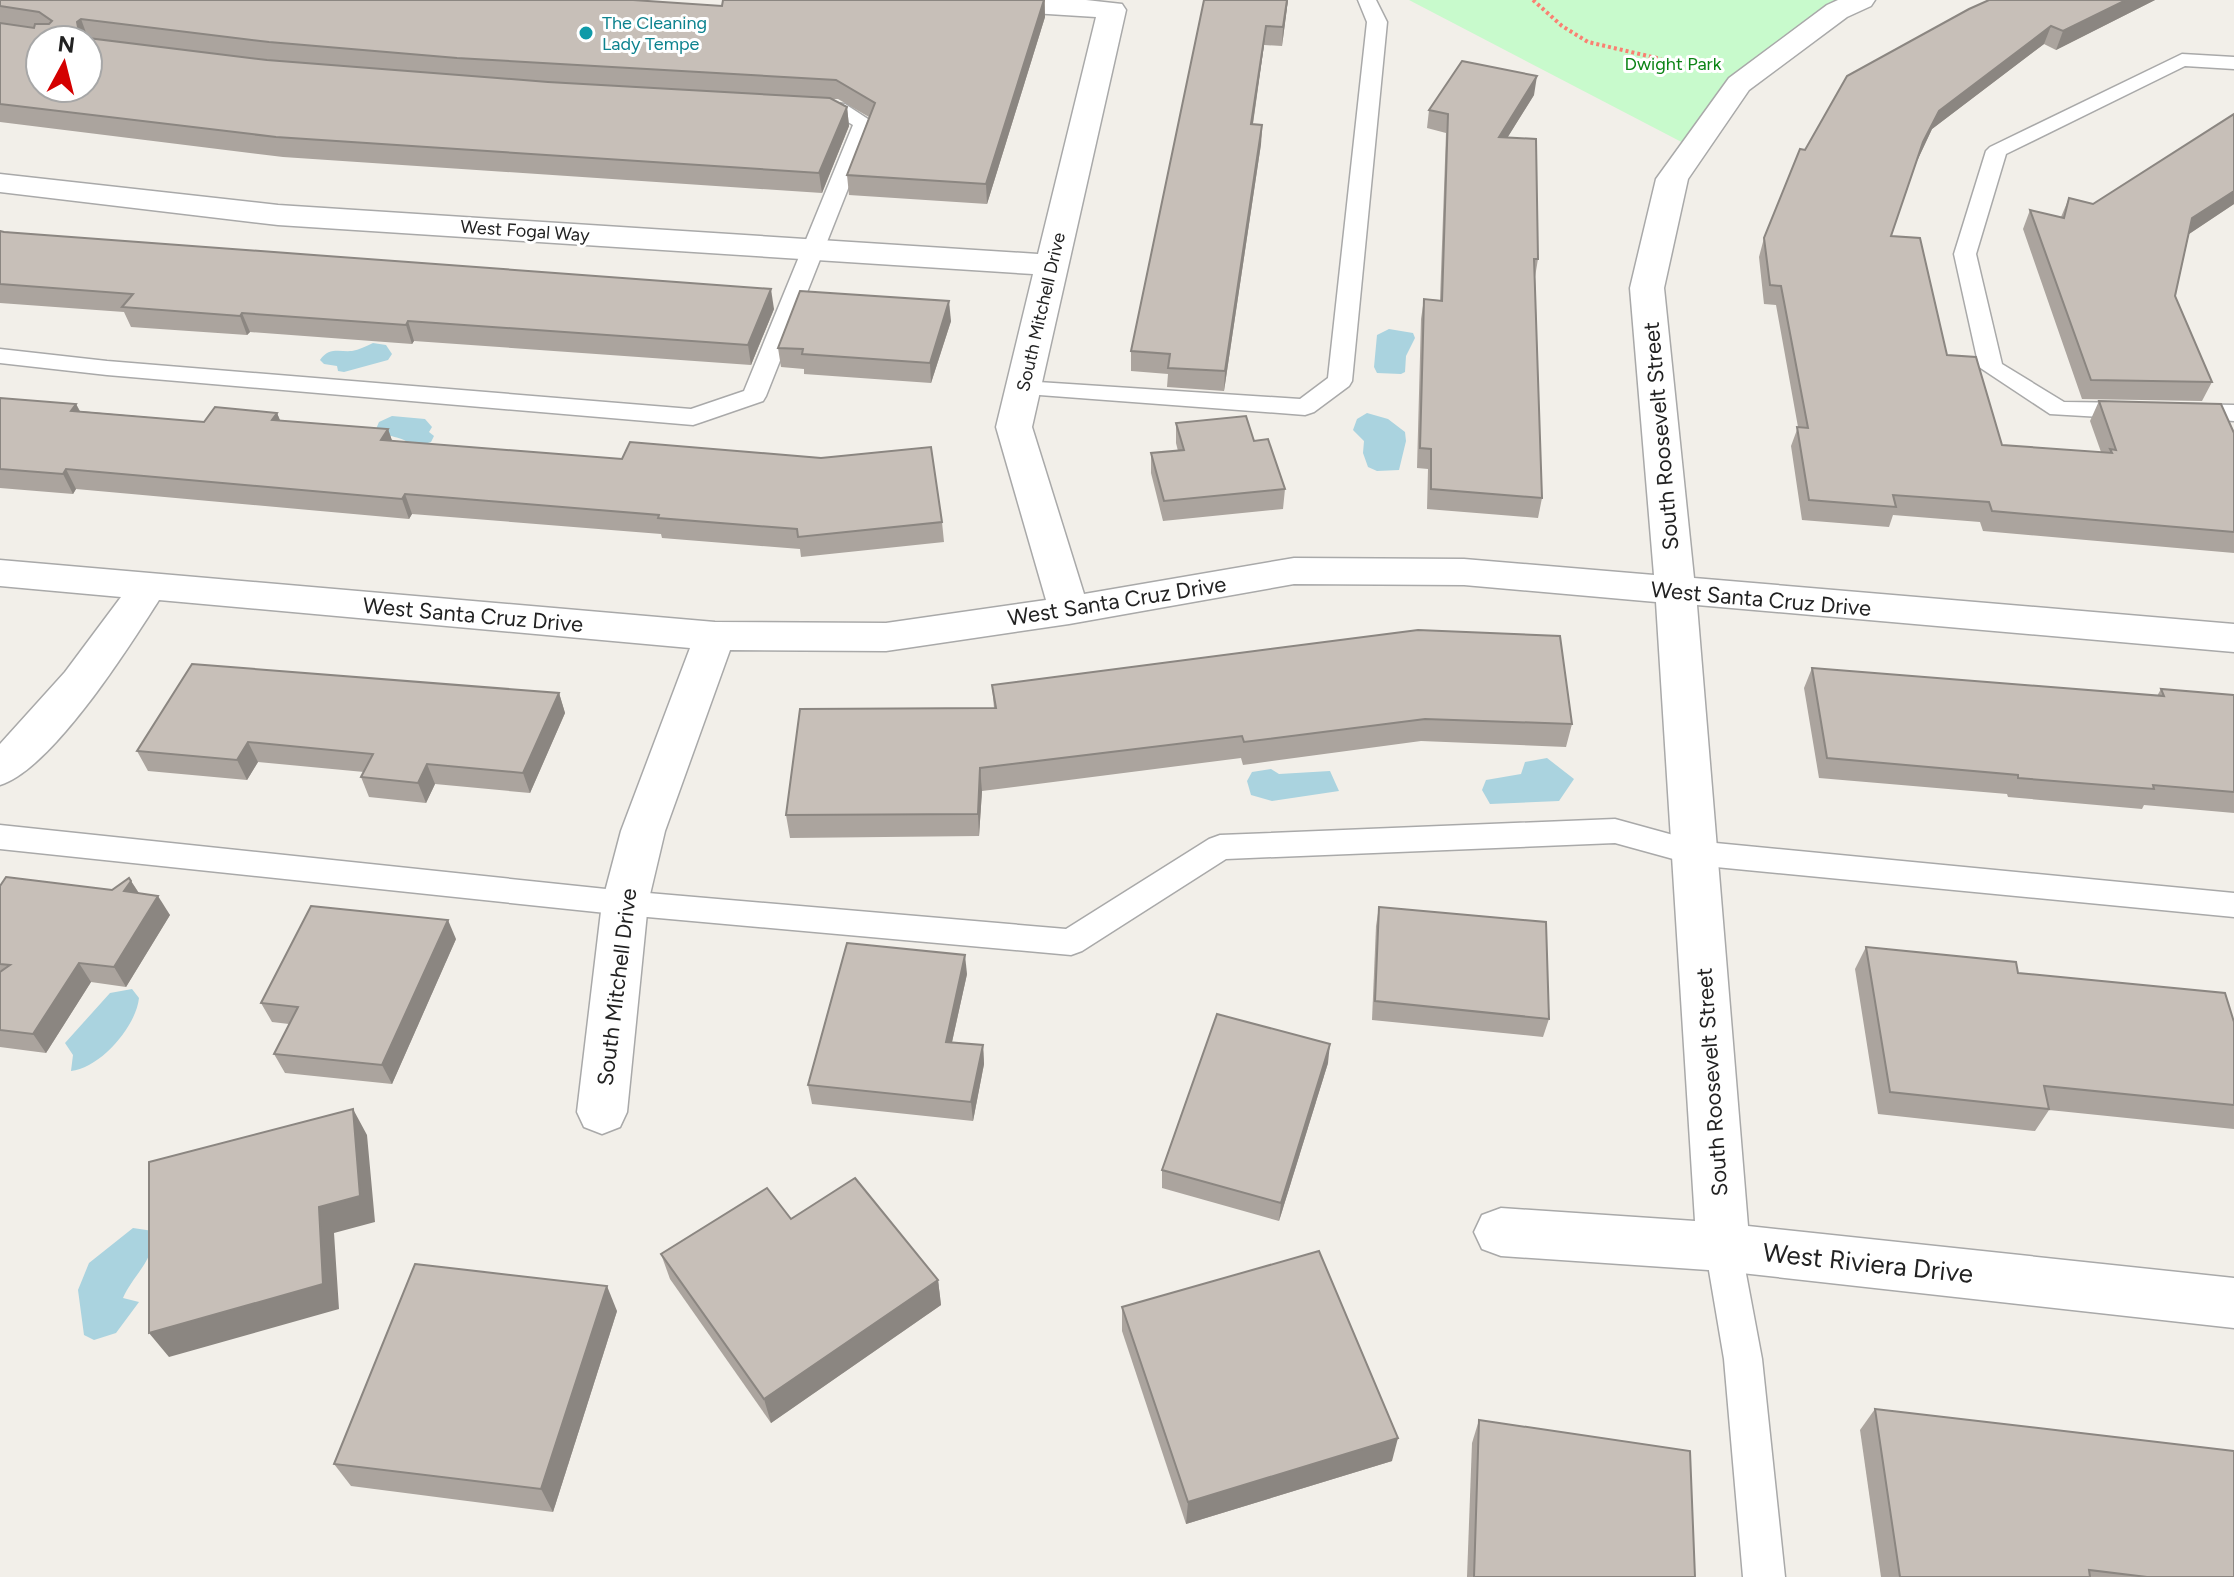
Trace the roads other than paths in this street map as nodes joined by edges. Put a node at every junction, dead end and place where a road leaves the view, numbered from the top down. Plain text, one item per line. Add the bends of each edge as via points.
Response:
1 (952, 0) edge
2 (1367, 0) edge
3 (1861, 0) edge
4 (2234, 63) edge
5 (792, 106) edge
6 (0, 183) edge
7 (814, 250) junction
8 (1051, 265) junction
9 (0, 356) edge
10 (1023, 388) junction
11 (2234, 413) edge
12 (0, 573) edge
13 (148, 587) junction
14 (1676, 592) junction
15 (1069, 610) junction
16 (715, 636) junction
17 (2234, 638) edge
18 (0, 769) edge
19 (0, 837) edge
20 (1695, 853) junction
21 (625, 903) junction
22 (2234, 905) edge
23 (602, 1112) dead end
24 (1501, 1232) dead end
25 (1723, 1247) junction
26 (2234, 1303) edge
27 (1764, 1577) edge

1 - 8 street, South Mitchell Drive via 1112,10
2 - 10 lane via 1377,22 1340,381 1305,407
3 - 14 street, South Roosevelt Street via 1837,11 1739,84 1672,179 1647,288
4 - 11 lane via 2182,60 1997,151 1965,254 1991,367 2059,409
5 - 7 lane via 838,108 864,123
6 - 7 street, West Fogal Way via 278,215
7 - 8 street, West Fogal Way
7 - 9 lane via 754,396 693,417
8 - 10 street, South Mitchell Drive
10 - 15 street, South Mitchell Drive via 1014,427
12 - 13 street, West Santa Cruz Drive
13 - 16 street, West Santa Cruz Drive
13 - 18 street via 98,662
14 - 15 street, West Santa Cruz Drive via 1464,572 1294,571
14 - 17 street, West Santa Cruz Drive
14 - 20 street, South Roosevelt Street
15 - 16 street, West Santa Cruz Drive via 886,637
16 - 21 street, South Mitchell Drive via 643,831
19 - 21 lane
20 - 21 lane via 1615,831 1220,847 1071,942
20 - 22 lane
20 - 25 street, South Roosevelt Street
21 - 23 street, South Mitchell Drive
24 - 25 street, West Riviera Drive
25 - 26 street, West Riviera Drive
25 - 27 lane via 1743,1359

